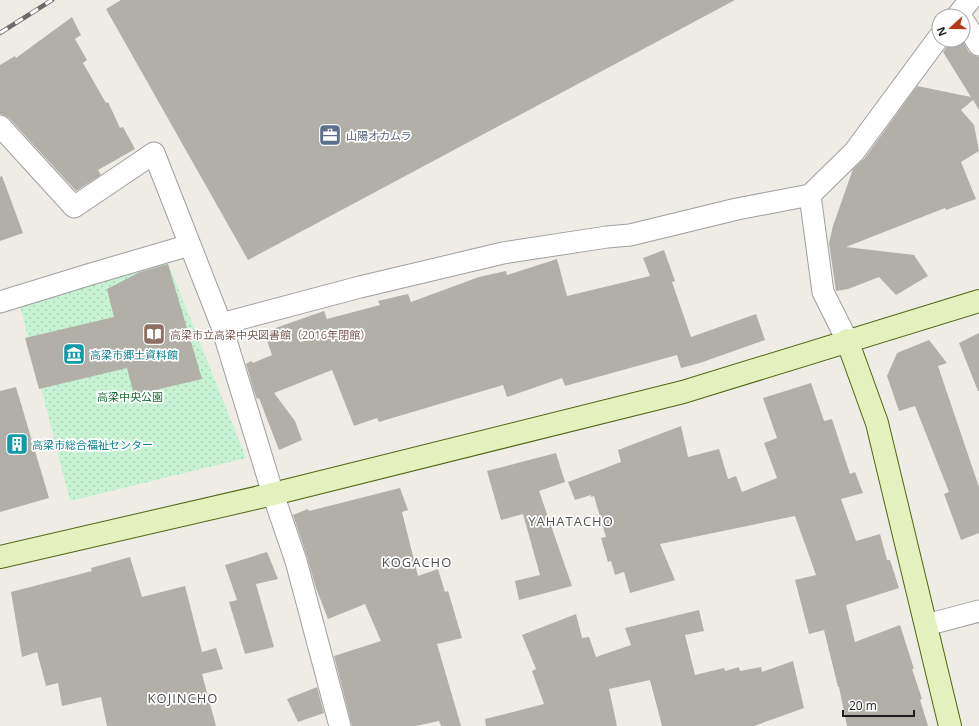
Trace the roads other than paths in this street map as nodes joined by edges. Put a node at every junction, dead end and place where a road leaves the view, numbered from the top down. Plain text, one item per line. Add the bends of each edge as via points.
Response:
1 (971, 29) edge
2 (979, 44) edge
3 (931, 48) edge
4 (0, 126) edge
5 (810, 196) junction
6 (190, 245) junction
7 (979, 301) edge
8 (0, 302) edge
9 (221, 324) junction
10 (848, 340) junction
11 (273, 494) junction
12 (0, 557) edge
13 (979, 612) edge
14 (926, 625) junction
15 (340, 726) edge
16 (950, 726) edge

1 - 2 street
3 - 5 street via 854,152
4 - 6 street via 74,207 154,152
5 - 9 street via 737,209 630,235 503,253
5 - 10 street via 823,292
6 - 8 street
6 - 9 street
7 - 10 street
9 - 11 street
10 - 11 street via 683,392
10 - 14 street via 877,423
11 - 12 street
11 - 15 street via 296,560
13 - 14 street
14 - 16 street

